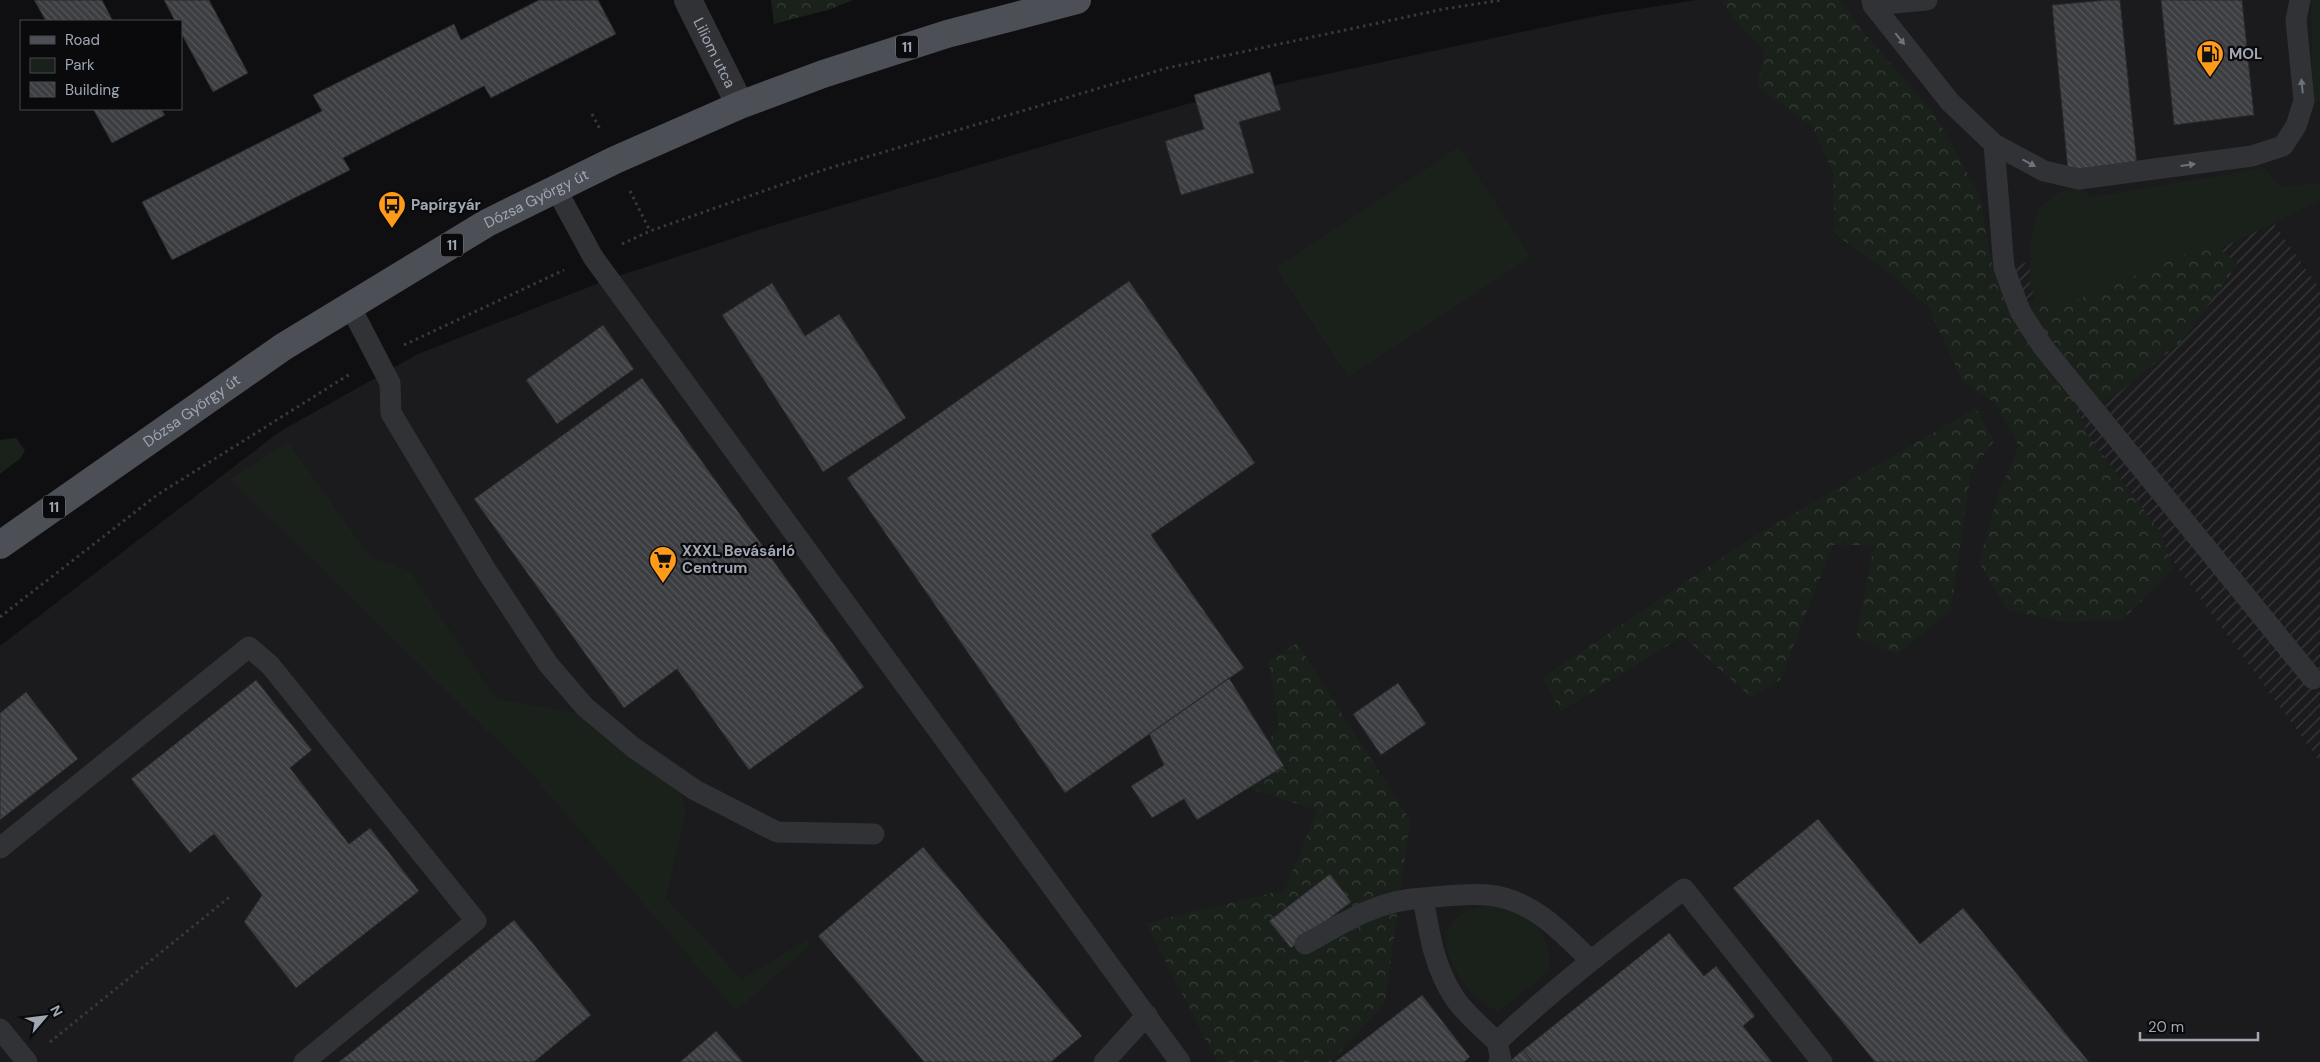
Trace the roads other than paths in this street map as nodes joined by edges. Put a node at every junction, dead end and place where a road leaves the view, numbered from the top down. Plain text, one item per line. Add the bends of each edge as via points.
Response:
1 (688, 0) edge
2 (1077, 0) edge
3 (1927, 0) edge
4 (2300, 0) edge
5 (1872, 3) edge
6 (740, 105) junction
7 (1994, 144) junction
8 (556, 189) junction
9 (350, 306) junction
10 (0, 545) edge
11 (2318, 681) edge
12 (874, 834) dead end
13 (0, 848) edge
14 (1423, 898) junction
15 (1305, 944) dead end
16 (1590, 960) junction
17 (1147, 1016) junction
18 (0, 1029) edge
19 (1500, 1056) edge
20 (27, 1062) edge
21 (304, 1062) edge
22 (1104, 1062) edge
23 (1180, 1062) edge
24 (1822, 1062) edge

1 - 6 street, Liliom utca
2 - 6 main road, Dózsa György út / 11 via 947,34
3 - 5 lane
7 -> 4 lane via 2044,171 2079,179 2252,156 2282,146 2296,126 2304,101 2296,20
5 -> 7 lane via 1950,102
6 - 8 main road, Dózsa György út / 11
7 - 11 lane via 2004,268 2020,311 2043,347
8 - 9 main road, Dózsa György út / 11 via 487,223
8 - 17 lane via 593,257
9 - 10 main road, Dózsa György út / 11 via 284,347
9 - 12 lane via 390,383 392,413 427,473 548,664 585,707 634,748 695,790 777,832
13 - 21 lane via 249,647 270,665 476,921
14 - 15 lane via 1369,909
14 - 16 lane via 1488,895 1524,904 1545,918
14 - 19 lane via 1440,970 1454,998
16 - 19 lane
16 - 24 lane via 1684,889
17 - 22 lane
17 - 23 lane
18 - 20 lane

